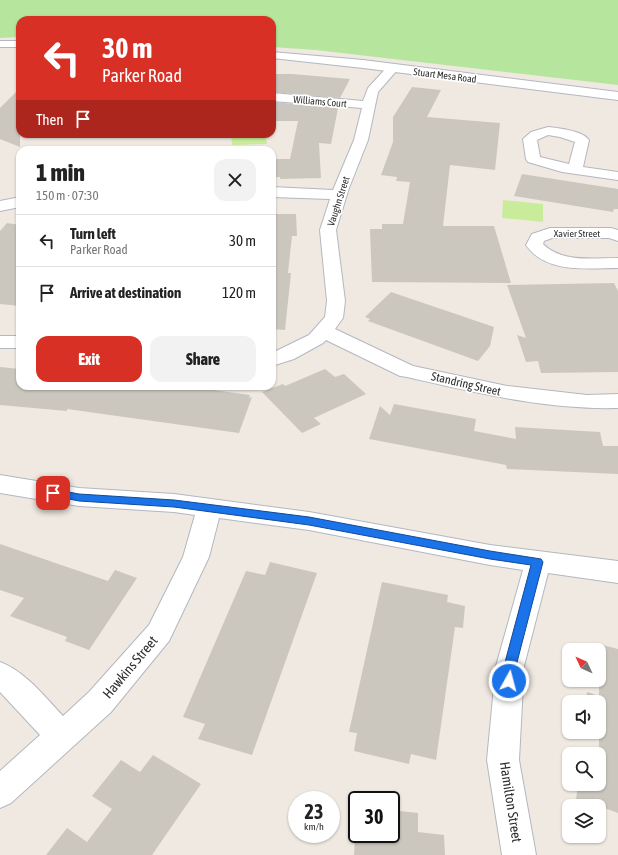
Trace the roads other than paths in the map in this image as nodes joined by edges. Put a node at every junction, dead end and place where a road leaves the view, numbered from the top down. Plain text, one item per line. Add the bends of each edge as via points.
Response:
1 (0, 44) edge
2 (16, 44) edge
3 (276, 54) edge
4 (393, 68) junction
5 (618, 96) edge
6 (276, 97) edge
7 (368, 105) junction
8 (575, 169) dead end
9 (618, 176) edge
10 (276, 192) edge
11 (339, 195) junction
12 (16, 203) edge
13 (0, 206) edge
14 (618, 236) edge
15 (618, 263) edge
16 (323, 331) junction
17 (0, 342) edge
18 (16, 342) edge
19 (276, 359) edge
20 (618, 402) edge
21 (0, 484) edge
22 (209, 508) junction
23 (538, 562) junction
24 (618, 572) edge
25 (0, 675) edge
26 (62, 737) junction
27 (0, 792) edge
28 (519, 855) edge

1 - 2 street
3 - 4 street, Stuart Mesa Road
4 - 5 street, Stuart Mesa Road
4 - 7 street, Vaughn Street via 372,91
6 - 7 street, Williams Court
7 - 11 street, Vaughn Street via 361,140
8 - 9 street
10 - 11 street
11 - 16 street, Vaughn Street via 328,230 336,301 334,318
12 - 13 street
14 - 15 street, Xavier Street via 611,233 550,233 538,238 534,245 538,251 561,262
16 - 19 street, Vaughn Street via 316,339
16 - 20 street, Standring Street via 407,371 507,393 587,402
17 - 18 street
21 - 22 street via 79,497 174,503
22 - 23 street via 309,521
22 - 26 street, Hawkins Street via 196,557 159,633 100,702
23 - 24 street
23 - 28 street, Hamilton Street via 510,666 503,760
25 - 26 street via 15,686
26 - 27 street, Hawkins Street

